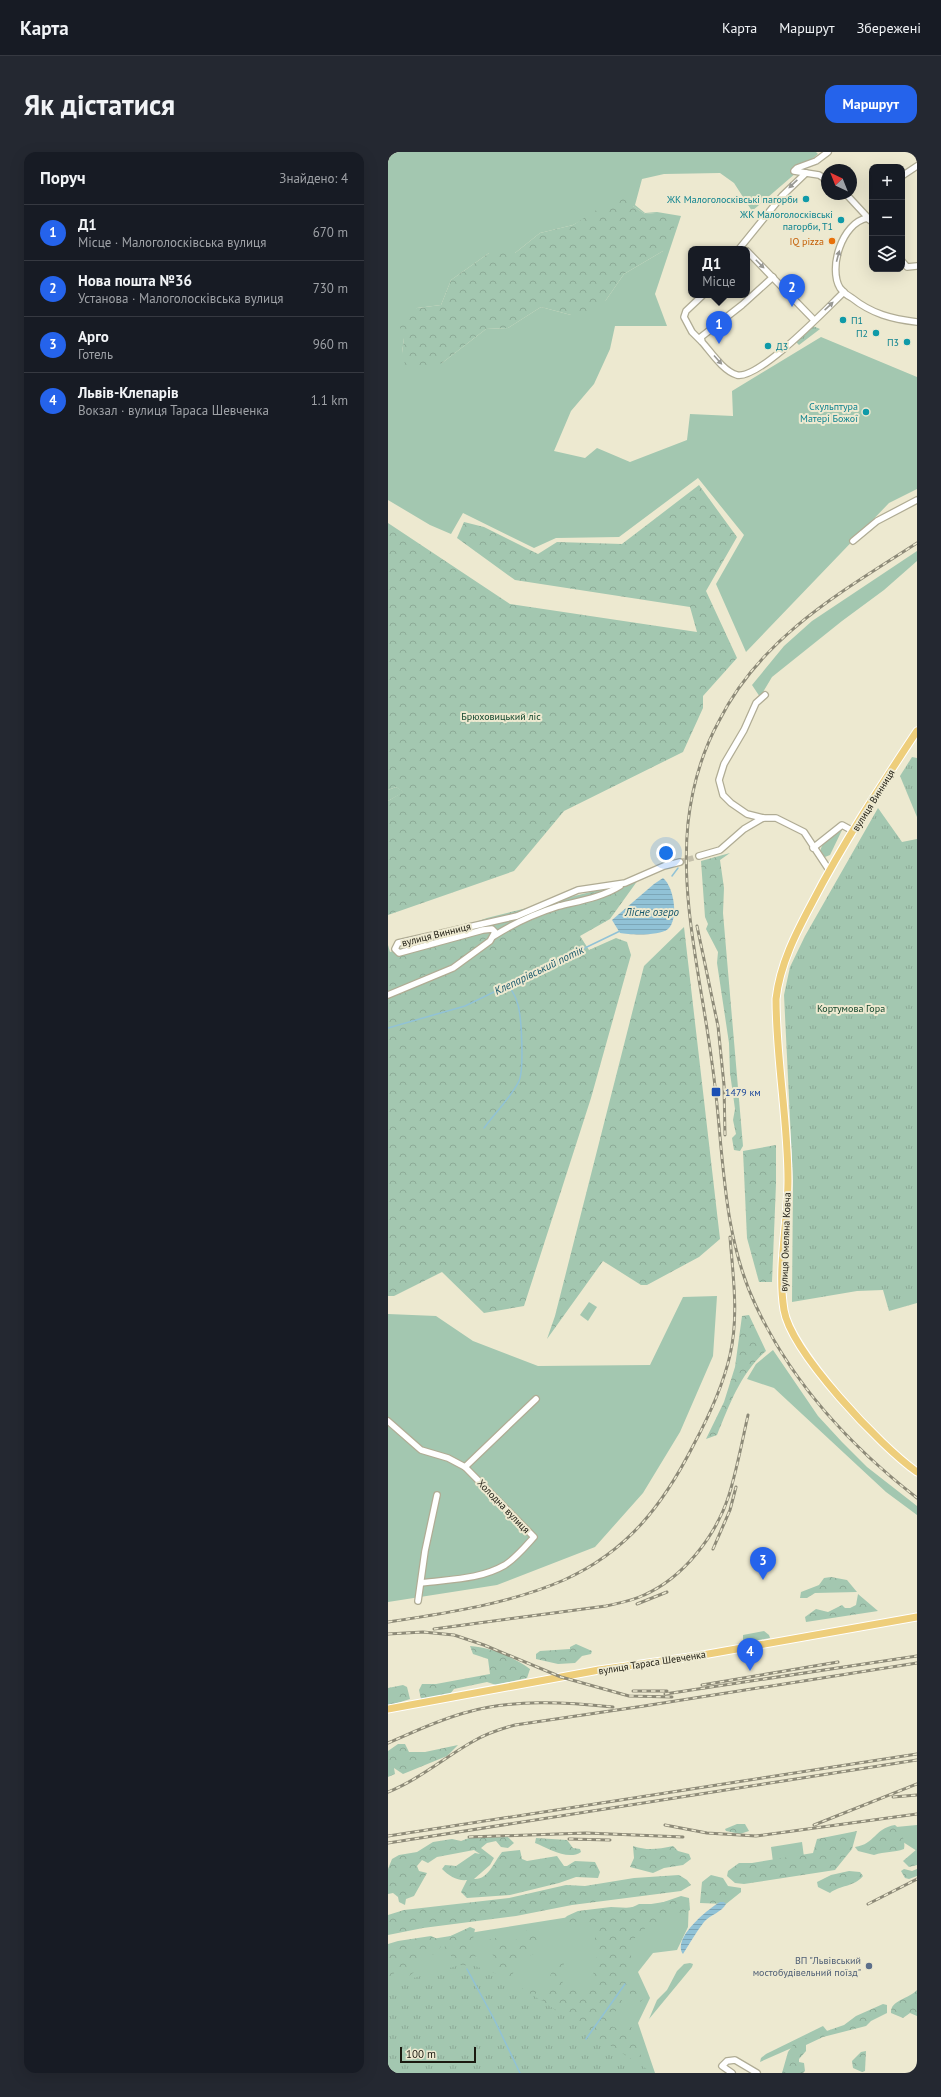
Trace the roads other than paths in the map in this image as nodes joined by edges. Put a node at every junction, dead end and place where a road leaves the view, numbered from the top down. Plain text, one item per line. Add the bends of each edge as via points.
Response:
1 (828, 152) edge
2 (917, 166) edge
3 (806, 173) junction
4 (905, 174) edge
5 (821, 176) edge
6 (852, 200) edge
7 (869, 217) edge
8 (869, 219) edge
9 (745, 246) edge
10 (750, 256) edge
11 (905, 265) edge
12 (917, 266) edge
13 (773, 277) junction
14 (844, 292) junction
15 (700, 298) edge
16 (750, 298) edge
17 (750, 298) edge
18 (814, 320) junction
19 (917, 322) edge
20 (702, 342) junction
21 (917, 500) edge
22 (853, 541) dead end
23 (765, 695) dead end
24 (917, 731) edge
25 (763, 818) junction
26 (853, 831) junction
27 (813, 848) junction
28 (699, 856) tunnel mouth
29 (680, 862) tunnel mouth
30 (829, 870) junction
31 (625, 883) junction
32 (494, 936) junction
33 (783, 964) joint
34 (388, 995) edge
35 (536, 1399) dead end
36 (388, 1421) edge
37 (466, 1467) junction
38 (917, 1472) edge
39 (437, 1495) dead end
40 (421, 1583) junction
41 (418, 1601) dead end
42 (917, 1617) edge
43 (388, 1709) edge
44 (732, 2073) edge
45 (757, 2073) edge

1 - 3 street via 816,161 794,171
2 - 4 street
3 - 5 street
3 -> 9 street via 782,196
6 - 7 street
14 -> 8 street via 840,288 836,268 838,253 843,239 858,222
10 -> 13 street
11 - 12 street via 907,267
13 - 16 street
13 - 18 street
18 -> 14 street
14 - 19 street via 874,313
15 - 20 street via 686,311 684,317 692,332
17 - 20 street via 703,334
20 -> 18 street via 732,373 740,375 780,354
21 - 22 street via 877,521
23 - 25 street via 756,703 724,764 719,780 723,795 731,803 747,814
24 - 26 main road, вулиця Винниця
25 - 27 street via 776,818 804,832
25 - 28 street via 744,829 720,850
26 - 27 street via 842,825
26 - 30 main road, вулиця Винниця
27 - 30 street
29 - 31 street, вулиця Винниця
30 - 33 main road, вулиця Винниця
31 - 32 street via 610,891 556,907
31 - 32 street, вулиця Винниця via 578,890 517,916 404,941 398,943 395,949 402,953 488,929 494,931
32 - 34 street via 486,945 453,968
33 - 38 main road, вулиця Омеляна Ковча via 778,981 776,1013 788,1180 783,1285 787,1322 797,1343 817,1370 871,1431
35 - 37 street
36 - 37 street, Холодна вулиця via 421,1450 448,1458
37 - 40 street, Холодна вулиця via 534,1538 505,1565 491,1571 473,1577
39 - 40 street
40 - 41 street
42 - 43 main road, вулиця Тараса Шевченка via 697,1656 599,1670
44 - 45 street via 722,2066 727,2061 735,2060

